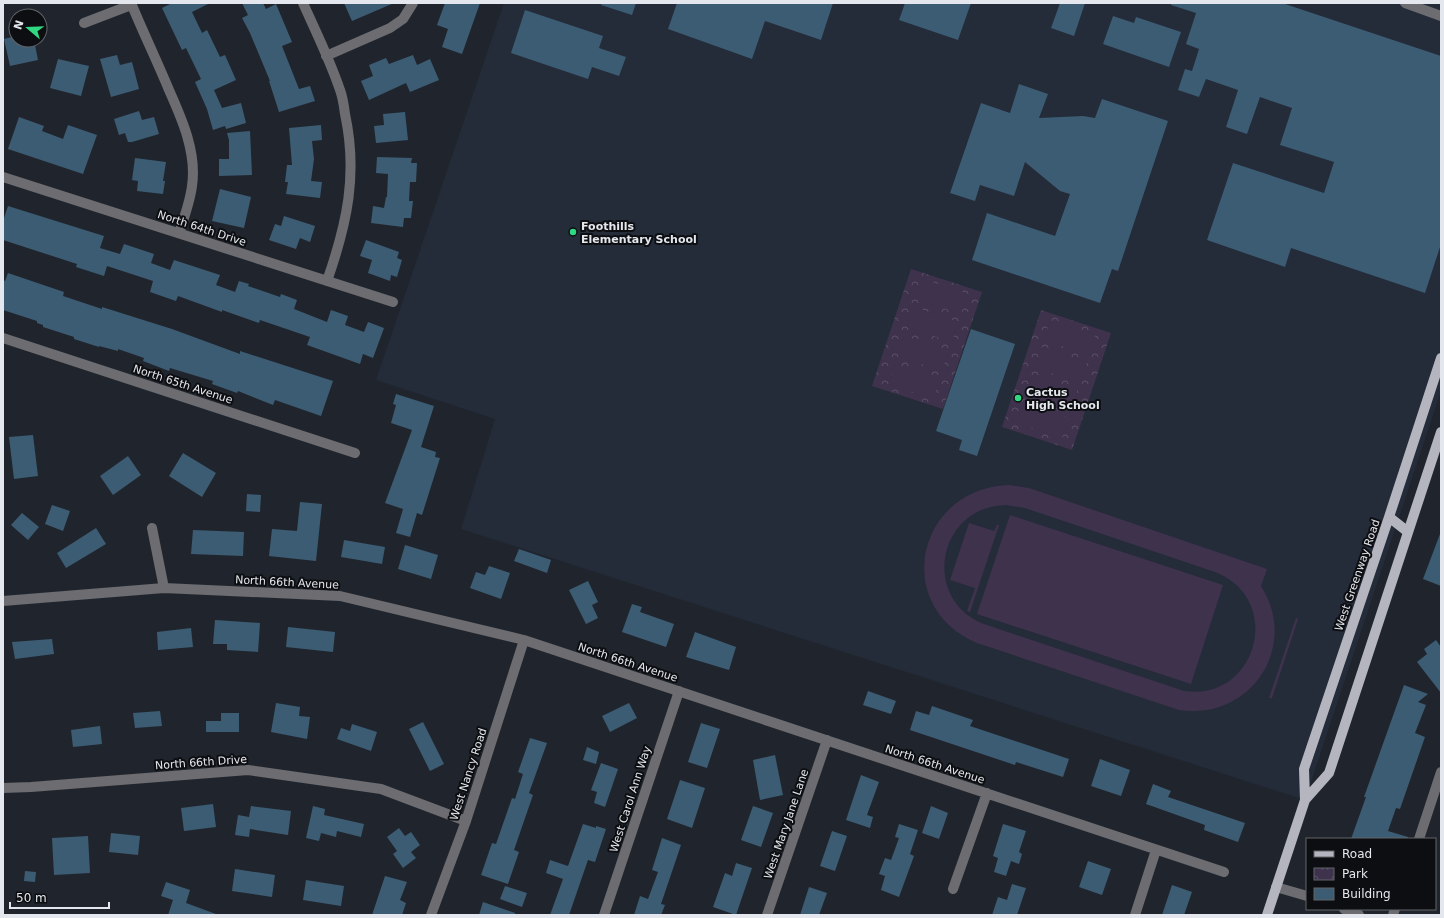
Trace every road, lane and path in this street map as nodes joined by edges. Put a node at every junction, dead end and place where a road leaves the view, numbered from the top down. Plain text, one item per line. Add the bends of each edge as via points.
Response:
1 (303, 3) edge
2 (413, 3) edge
3 (1405, 3) edge
4 (131, 4) edge
5 (1441, 16) edge
6 (84, 23) dead end
7 (326, 56) junction
8 (3, 177) edge
9 (179, 233) junction
10 (327, 281) junction
11 (393, 302) dead end
12 (3, 338) edge
13 (1441, 358) edge
14 (1441, 432) edge
15 (355, 453) dead end
16 (1389, 516) junction
17 (152, 528) dead end
18 (1408, 532) junction
19 (164, 588) junction
20 (3, 601) edge
21 (524, 640) junction
22 (679, 691) junction
23 (827, 740) junction
24 (1441, 772) edge
25 (3, 788) edge
26 (987, 793) junction
27 (1305, 800) junction
28 (466, 822) junction
29 (1419, 838) edge
30 (1156, 850) junction
31 (1224, 872) dead end
32 (1276, 887) junction
33 (953, 889) dead end
34 (1306, 896) edge
35 (1346, 910) edge
36 (432, 915) edge
37 (604, 915) edge
38 (767, 915) edge
39 (1135, 915) edge
40 (1267, 915) edge
41 (1359, 915) edge

1 - 7 street
2 - 7 street via 403,19 390,28
3 - 5 street
4 - 6 street
4 - 9 street via 179,114 193,162 193,185
7 - 10 street via 340,91 348,127 351,187 346,220
8 - 9 street, North 64th Drive
9 - 10 street, North 64th Drive
10 - 11 street, North 64th Drive
12 - 15 street, North 65th Avenue
13 - 16 main road, West Greenway Road
14 - 18 main road, West Greenway Road
16 - 18 main road
16 - 27 main road, West Greenway Road via 1304,769
17 - 19 street
18 - 27 main road, West Greenway Road via 1329,773
19 - 20 street, North 66th Avenue
19 - 21 street, North 66th Avenue via 340,596
21 - 22 street, North 66th Avenue
21 - 28 street, West Nancy Road
22 - 23 street, North 66th Avenue
22 - 37 street, West Carol Ann Way
23 - 26 street, North 66th Avenue
23 - 38 street, West Mary Jane Lane
24 - 29 street
25 - 28 street, North 66th Drive via 248,770 381,790
26 - 30 street, North 66th Avenue
26 - 33 street
27 - 32 main road, West Greenway Road
28 - 36 street, West Nancy Road
30 - 31 street, North 66th Avenue
30 - 39 street
32 - 34 street
32 - 40 main road, West Greenway Road
35 - 41 street

